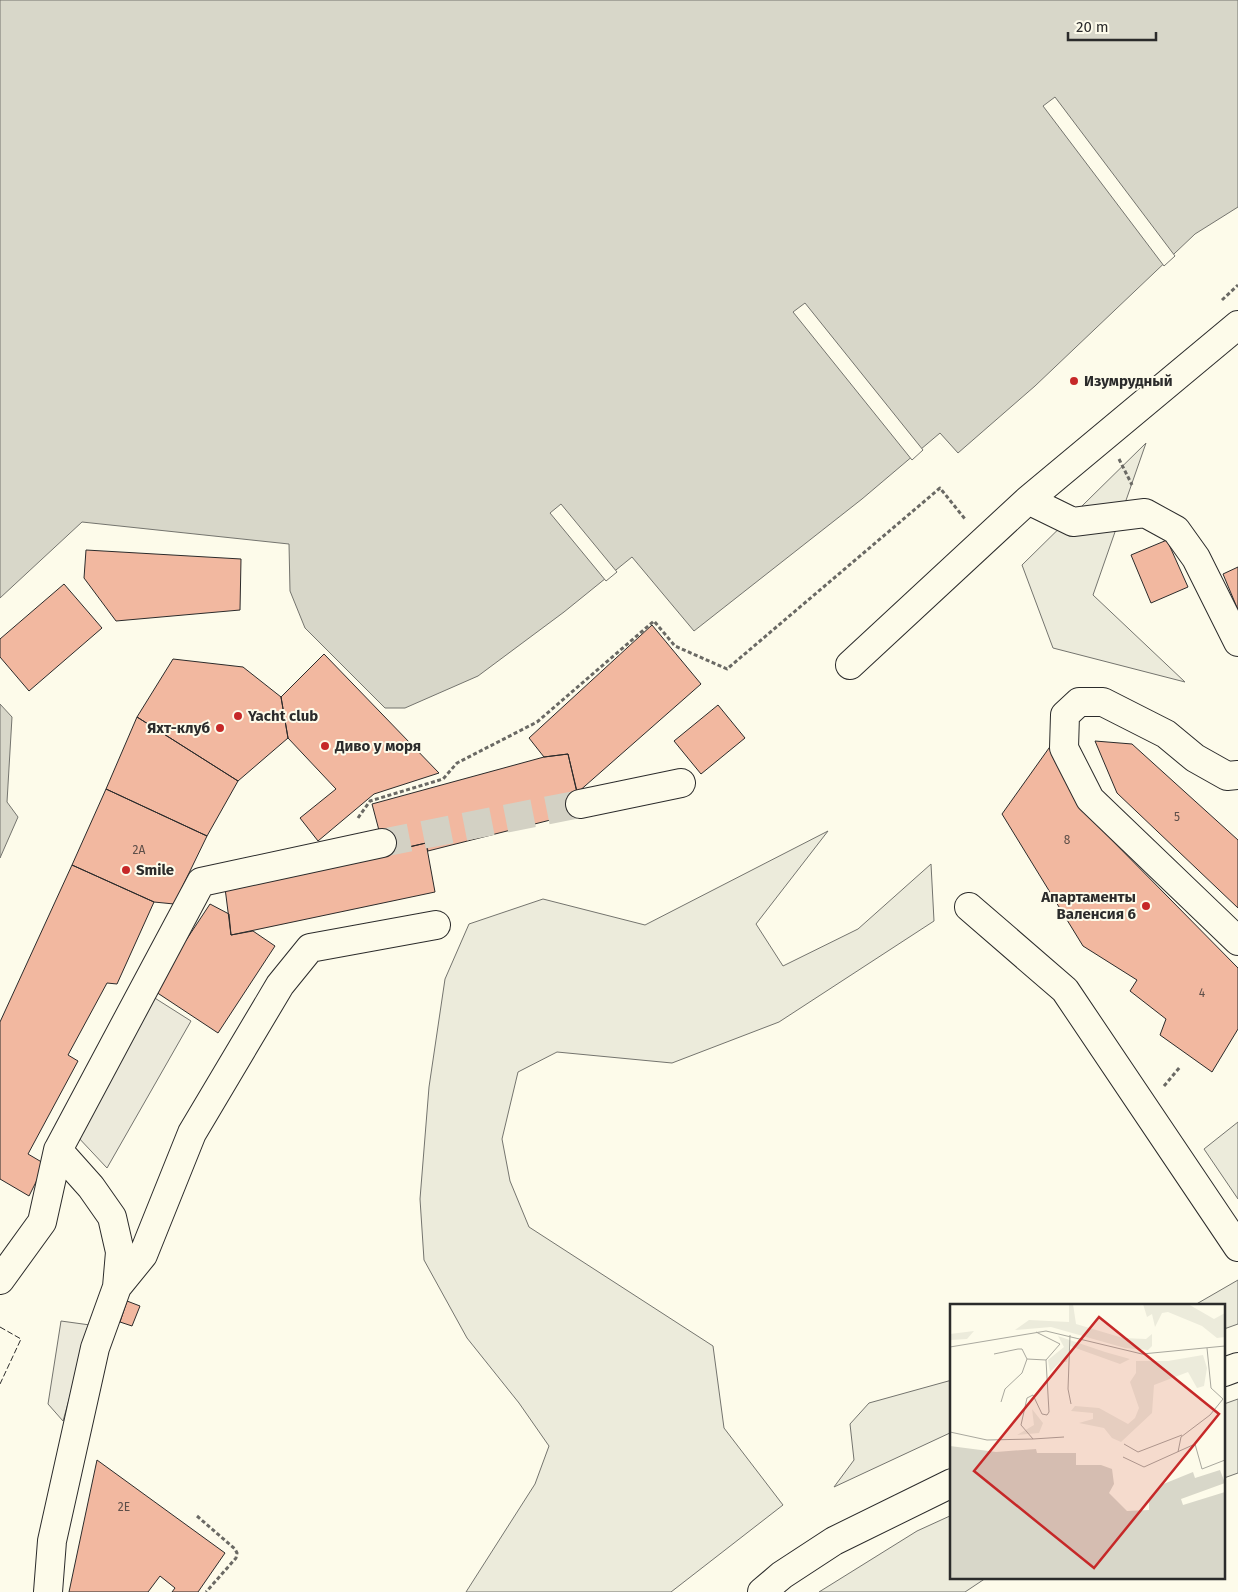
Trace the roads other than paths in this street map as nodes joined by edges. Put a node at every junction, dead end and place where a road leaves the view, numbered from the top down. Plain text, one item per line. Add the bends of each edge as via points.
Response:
1 (1238, 325) edge
2 (1028, 500) junction
3 (1238, 642) edge
4 (850, 665) dead end
5 (1238, 775) edge
6 (681, 783) dead end
7 (580, 804) tunnel mouth
8 (382, 843) tunnel mouth
9 (969, 907) dead end
10 (436, 925) dead end
11 (1238, 941) edge
12 (58, 1150) junction
13 (1238, 1247) edge
14 (0, 1280) edge
15 (117, 1287) junction
16 (1238, 1367) edge
17 (1226, 1371) edge
18 (950, 1484) edge
19 (48, 1592) edge
20 (762, 1592) edge

1 - 2 main road
2 - 3 main road via 1073,522 1146,513 1176,530 1196,558
2 - 4 main road
5 - 11 main road via 1227,776 1196,758 1166,734 1103,702 1079,702 1064,715 1064,748 1090,799
6 - 7 main road
8 - 12 main road via 201,882
9 - 13 main road via 1066,990
10 - 15 main road via 310,948 280,985 192,1133 143,1256
12 - 14 main road via 42,1222
12 - 15 main road via 112,1217 120,1252
15 - 19 main road via 95,1348 52,1541
16 - 17 main road
18 - 20 main road via 834,1541

